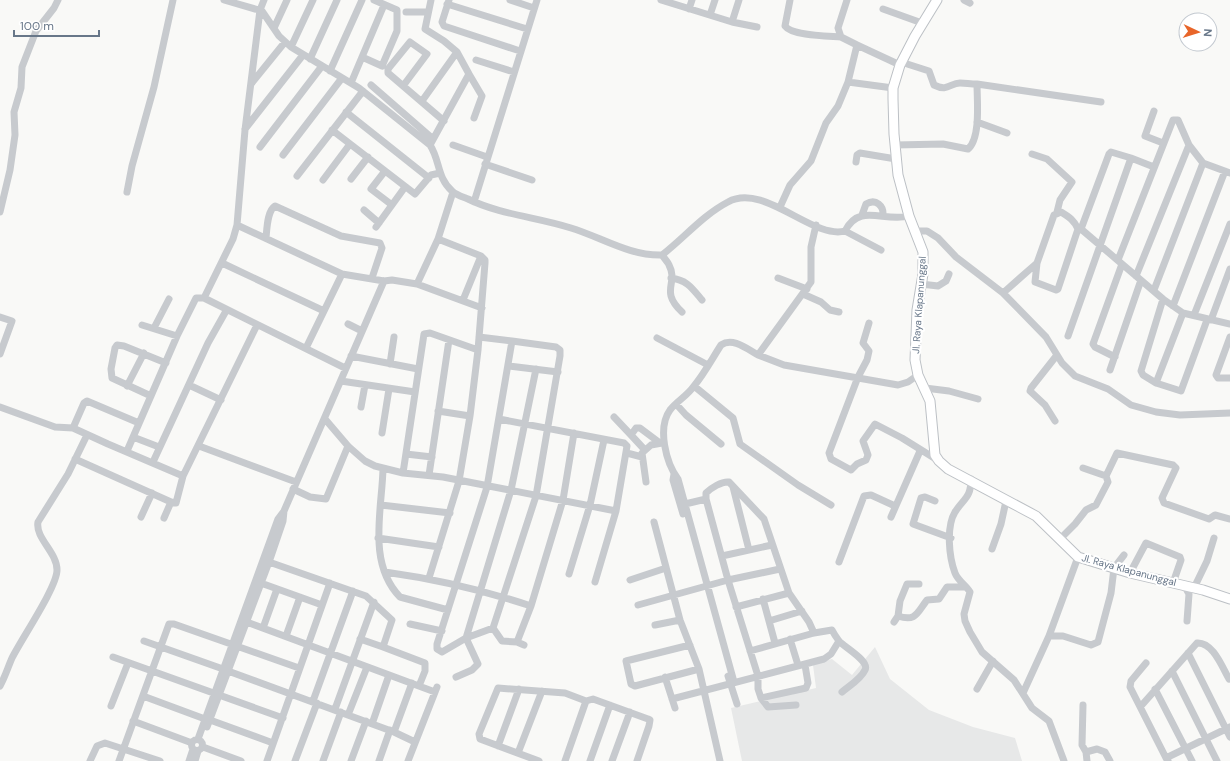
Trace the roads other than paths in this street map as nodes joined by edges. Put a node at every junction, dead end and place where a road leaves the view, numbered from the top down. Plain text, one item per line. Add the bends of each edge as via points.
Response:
1 (58, 0) edge
2 (173, 0) edge
3 (224, 0) edge
4 (264, 0) edge
5 (287, 0) edge
6 (313, 0) edge
7 (337, 0) edge
8 (362, 0) edge
9 (374, 0) edge
10 (431, 0) edge
11 (510, 0) edge
12 (536, 0) edge
13 (692, 0) edge
14 (715, 0) edge
15 (739, 0) edge
16 (790, 0) edge
17 (847, 0) edge
18 (937, 0) edge
19 (666, 1) edge
20 (237, 2) edge
21 (448, 2) edge
22 (384, 5) junction
23 (534, 8) junction
24 (883, 8) dead end
25 (689, 9) junction
26 (260, 10) junction
27 (406, 12) dead end
28 (428, 12) junction
29 (710, 15) junction
30 (732, 22) junction
31 (922, 24) junction
32 (757, 27) dead end
33 (274, 28) junction
34 (527, 29) junction
35 (841, 37) junction
36 (285, 42) junction
37 (857, 45) junction
38 (291, 47) junction
39 (520, 51) junction
40 (457, 52) junction
41 (303, 55) junction
42 (362, 57) junction
43 (310, 60) junction
44 (476, 60) dead end
45 (900, 63) junction
46 (322, 66) junction
47 (330, 71) junction
48 (514, 72) junction
49 (469, 74) junction
50 (342, 78) junction
51 (848, 82) junction
52 (351, 83) junction
53 (250, 84) junction
54 (977, 84) junction
55 (371, 85) dead end
56 (403, 86) junction
57 (893, 88) junction
58 (363, 91) junction
59 (422, 102) junction
60 (1102, 102) dead end
61 (1154, 111) dead end
62 (346, 112) junction
63 (474, 118) dead end
64 (444, 121) junction
65 (977, 122) junction
66 (245, 130) junction
67 (332, 130) junction
68 (1008, 133) dead end
69 (431, 142) junction
70 (1163, 143) junction
71 (350, 144) junction
72 (453, 145) dead end
73 (895, 145) junction
74 (1189, 145) junction
75 (260, 147) dead end
76 (1032, 154) dead end
77 (283, 155) dead end
78 (368, 157) junction
79 (1131, 158) junction
80 (896, 159) junction
81 (486, 161) junction
82 (856, 162) dead end
83 (1204, 163) junction
84 (1154, 168) junction
85 (385, 171) junction
86 (1227, 172) edge
87 (440, 173) junction
88 (297, 176) dead end
89 (429, 178) junction
90 (351, 179) dead end
91 (322, 180) dead end
92 (532, 180) dead end
93 (405, 187) junction
94 (127, 192) dead end
95 (453, 192) junction
96 (474, 202) junction
97 (392, 205) junction
98 (780, 207) junction
99 (364, 210) dead end
100 (0, 212) edge
101 (1057, 212) junction
102 (862, 215) junction
103 (883, 216) junction
104 (909, 216) junction
105 (1230, 224) edge
106 (237, 225) junction
107 (816, 226) junction
108 (1079, 229) junction
109 (915, 231) junction
110 (845, 232) junction
111 (266, 238) junction
112 (438, 239) junction
113 (1100, 246) junction
114 (881, 250) dead end
115 (662, 255) junction
116 (481, 256) junction
117 (1120, 262) junction
118 (222, 263) junction
119 (1038, 263) junction
120 (1230, 269) edge
121 (342, 274) junction
122 (949, 274) dead end
123 (372, 278) junction
124 (671, 278) junction
125 (778, 278) dead end
126 (1139, 278) junction
127 (384, 281) junction
128 (417, 284) junction
129 (921, 284) junction
130 (1154, 290) junction
131 (805, 292) junction
132 (1003, 293) junction
133 (204, 298) junction
134 (169, 299) dead end
135 (1163, 299) junction
136 (463, 300) junction
137 (702, 300) dead end
138 (1173, 306) junction
139 (482, 308) junction
140 (226, 311) junction
141 (324, 311) junction
142 (682, 312) dead end
143 (839, 312) dead end
144 (1183, 313) junction
145 (1194, 316) junction
146 (0, 317) edge
147 (1209, 320) junction
148 (868, 323) dead end
149 (348, 324) dead end
150 (1230, 324) edge
151 (142, 325) dead end
152 (257, 325) junction
153 (154, 328) junction
154 (362, 331) junction
155 (177, 336) junction
156 (1068, 336) dead end
157 (394, 337) dead end
158 (479, 337) junction
159 (1230, 337) edge
160 (657, 338) dead end
161 (449, 340) junction
162 (512, 341) junction
163 (306, 348) junction
164 (478, 350) junction
165 (144, 352) junction
166 (0, 354) edge
167 (758, 355) junction
168 (351, 356) junction
169 (1057, 356) junction
170 (1115, 357) junction
171 (166, 363) junction
172 (390, 364) junction
173 (708, 365) junction
174 (509, 366) junction
175 (345, 368) junction
176 (418, 369) junction
177 (536, 369) junction
178 (1110, 370) dead end
179 (558, 372) junction
180 (918, 375) junction
181 (858, 377) junction
182 (1230, 378) edge
183 (340, 381) junction
184 (1156, 383) junction
185 (189, 385) junction
186 (365, 385) junction
187 (127, 386) junction
188 (694, 386) junction
189 (925, 388) junction
190 (389, 389) junction
191 (415, 392) junction
192 (151, 396) junction
193 (978, 399) dead end
194 (221, 400) junction
195 (676, 404) junction
196 (0, 407) edge
197 (361, 407) dead end
198 (438, 411) junction
199 (1230, 413) edge
200 (470, 416) junction
201 (614, 417) dead end
202 (324, 419) junction
203 (499, 419) junction
204 (1055, 421) dead end
205 (139, 423) junction
206 (526, 423) junction
207 (73, 428) junction
208 (548, 428) junction
209 (382, 433) dead end
210 (574, 433) junction
211 (87, 435) junction
212 (631, 435) junction
213 (133, 437) junction
214 (604, 440) junction
215 (662, 443) junction
216 (721, 444) dead end
217 (199, 446) junction
218 (348, 446) junction
219 (159, 447) junction
220 (644, 449) junction
221 (127, 451) junction
222 (920, 451) junction
223 (627, 453) junction
224 (406, 454) junction
225 (432, 457) junction
226 (642, 457) junction
227 (75, 459) junction
228 (939, 461) junction
229 (153, 462) junction
230 (1083, 468) dead end
231 (383, 469) junction
232 (403, 472) junction
233 (429, 475) junction
234 (183, 476) junction
235 (1106, 476) junction
236 (971, 479) junction
237 (459, 481) junction
238 (646, 482) dead end
239 (733, 484) junction
240 (294, 485) junction
241 (487, 487) junction
242 (511, 490) junction
243 (152, 493) junction
244 (536, 496) junction
245 (706, 499) junction
246 (563, 500) junction
247 (935, 501) dead end
248 (1006, 501) junction
249 (171, 502) junction
250 (381, 505) junction
251 (590, 505) junction
252 (683, 505) junction
253 (831, 505) dead end
254 (895, 506) junction
255 (284, 511) junction
256 (616, 511) junction
257 (450, 513) junction
258 (141, 517) dead end
259 (891, 517) dead end
260 (164, 518) dead end
261 (1230, 519) edge
262 (654, 522) dead end
263 (378, 538) junction
264 (951, 538) junction
265 (1214, 538) dead end
266 (1060, 539) junction
267 (772, 545) junction
268 (439, 547) junction
269 (992, 549) dead end
270 (749, 550) junction
271 (1124, 555) dead end
272 (722, 556) junction
273 (1078, 557) junction
274 (269, 562) junction
275 (839, 562) dead end
276 (666, 568) junction
277 (1114, 568) junction
278 (780, 569) junction
279 (385, 572) junction
280 (1130, 573) junction
281 (569, 574) dead end
282 (429, 578) junction
283 (630, 580) dead end
284 (728, 580) junction
285 (259, 582) junction
286 (595, 582) dead end
287 (330, 583) junction
288 (1173, 583) junction
289 (920, 584) dead end
290 (455, 585) junction
291 (1184, 585) junction
292 (706, 587) junction
293 (965, 587) junction
294 (1194, 588) junction
295 (277, 589) junction
296 (480, 590) junction
297 (353, 591) junction
298 (789, 592) junction
299 (673, 595) junction
300 (300, 597) junction
301 (504, 597) junction
302 (763, 599) junction
303 (1230, 600) edge
304 (374, 602) junction
305 (322, 604) junction
306 (638, 605) dead end
307 (531, 606) junction
308 (736, 607) junction
309 (448, 610) junction
310 (802, 611) junction
311 (680, 620) junction
312 (244, 621) junction
313 (769, 621) junction
314 (1187, 621) dead end
315 (410, 624) dead end
316 (655, 625) dead end
317 (263, 628) junction
318 (493, 628) junction
319 (442, 631) junction
320 (814, 633) junction
321 (286, 636) junction
322 (1049, 636) junction
323 (466, 638) junction
324 (360, 639) junction
325 (790, 639) junction
326 (839, 641) junction
327 (144, 642) dead end
328 (517, 642) junction
329 (775, 643) junction
330 (308, 645) junction
331 (524, 645) dead end
332 (690, 645) junction
333 (160, 646) junction
334 (235, 646) junction
335 (383, 647) junction
336 (750, 651) junction
337 (330, 652) junction
338 (1188, 653) junction
339 (113, 657) dead end
340 (993, 661) junction
341 (128, 662) junction
342 (352, 662) junction
343 (1146, 663) dead end
344 (801, 665) junction
345 (367, 667) junction
346 (299, 668) junction
347 (699, 669) junction
348 (226, 670) junction
349 (152, 671) junction
350 (1172, 671) junction
351 (389, 675) junction
352 (758, 676) junction
353 (456, 677) dead end
354 (665, 677) junction
355 (1230, 678) edge
356 (732, 683) junction
357 (416, 685) junction
358 (0, 686) edge
359 (519, 689) junction
360 (703, 689) junction
361 (977, 689) dead end
362 (1156, 689) junction
363 (542, 691) junction
364 (842, 692) dead end
365 (1023, 692) junction
366 (291, 694) junction
367 (217, 695) junction
368 (143, 696) junction
369 (761, 698) junction
370 (672, 699) junction
371 (586, 701) junction
372 (315, 702) junction
373 (737, 704) dead end
374 (610, 705) junction
375 (796, 705) dead end
376 (1083, 705) dead end
377 (111, 706) dead end
378 (1141, 706) junction
379 (674, 708) dead end
380 (341, 712) junction
381 (630, 712) junction
382 (283, 718) junction
383 (207, 719) junction
384 (133, 721) junction
385 (369, 722) junction
386 (1228, 728) edge
387 (392, 731) junction
388 (1230, 737) edge
389 (1206, 739) junction
390 (415, 742) junction
391 (273, 743) junction
392 (198, 745) junction
393 (498, 746) junction
394 (123, 748) junction
395 (1186, 749) junction
396 (1086, 752) junction
397 (520, 756) edge
398 (1167, 760) edge
399 (90, 761) edge
400 (119, 761) edge
401 (160, 761) edge
402 (189, 761) edge
403 (195, 761) edge
404 (241, 761) edge
405 (267, 761) edge
406 (295, 761) edge
407 (323, 761) edge
408 (351, 761) edge
409 (379, 761) edge
410 (408, 761) edge
411 (539, 761) edge
412 (565, 761) edge
413 (590, 761) edge
414 (612, 761) edge
415 (637, 761) edge
416 (720, 761) edge
417 (1064, 761) edge
418 (1087, 761) edge
419 (1110, 761) edge
420 (1192, 761) edge
421 (1218, 761) edge

1 - 100 street via 36,31 22,66 21,88 14,112 10,170
2 - 94 street
3 - 20 street
4 - 26 street
5 - 33 street
6 - 38 street
7 - 43 street
8 - 47 street
9 - 22 street
10 - 28 street
11 - 23 street
12 - 23 street
13 - 25 street
14 - 29 street
15 - 30 street
16 - 35 street via 785,26 788,29 804,34
17 - 35 street via 838,28
18 - 31 street, Jl. Raya Klapanunggal
19 - 25 street
20 - 26 street
21 - 34 street
21 - 39 street via 442,22 444,26
22 - 42 street
22 - 42 street via 397,10 397,31 382,66
23 - 34 street
24 - 31 street
25 - 29 street
26 - 33 street
26 - 53 street
27 - 28 street
28 - 40 street via 425,29
29 - 30 street
30 - 32 street
31 - 45 street, Jl. Raya Klapanunggal
33 - 36 street
34 - 39 street
35 - 37 street
36 - 38 street
36 - 53 street
37 - 45 street
37 - 51 street
38 - 41 street
39 - 48 street
40 - 49 street
40 - 59 street
41 - 43 street
41 - 66 street
42 - 52 street
43 - 46 street
44 - 48 street
45 - 54 street via 929,71 935,86 950,88 957,83
45 - 57 street, Jl. Raya Klapanunggal
46 - 47 street
46 - 75 street
47 - 50 street
48 - 81 street
49 - 63 street via 482,96
49 - 64 street
50 - 52 street
50 - 77 street
51 - 57 street
51 - 98 street via 838,106 826,123 811,161 790,185
52 - 58 street
53 - 66 street
54 - 60 street
54 - 65 street
55 - 69 street
56 - 56 street via 388,72 410,42 427,54
56 - 59 street
57 - 73 street, Jl. Raya Klapanunggal
58 - 62 street
58 - 69 street
59 - 64 street
61 - 70 street via 1145,136
62 - 67 street
62 - 89 street
64 - 69 street
65 - 68 street
65 - 73 street via 974,140 968,149 943,144
66 - 106 street
67 - 71 street
67 - 88 street
69 - 87 street
70 - 74 street via 1172,120 1176,119
70 - 84 street
71 - 78 street
71 - 91 street
72 - 81 street
73 - 80 street, Jl. Raya Klapanunggal
74 - 83 street
74 - 126 street
76 - 101 street via 1047,159 1072,182 1057,206
78 - 85 street
78 - 90 street
79 - 84 street
79 - 108 street via 1111,152 1109,154
79 - 113 street
80 - 82 street via 860,153
80 - 104 street, Jl. Raya Klapanunggal
81 - 92 street
81 - 96 street
83 - 86 street
83 - 130 street
84 - 117 street
85 - 93 street
85 - 97 street via 371,189
86 - 138 street
87 - 89 street
87 - 95 street
89 - 93 street via 415,194
93 - 97 street
95 - 96 street
95 - 112 street
96 - 115 street via 496,211 532,217 572,228 641,254
97 - 99 street via 377,225
98 - 107 street
98 - 115 street via 745,198 728,201
101 - 108 street via 1075,221
101 - 119 street
102 - 103 street
102 - 103 street via 866,204 873,202 880,204
102 - 110 street via 850,222
103 - 104 street
104 - 109 street, Jl. Raya Klapanunggal
105 - 145 street
106 - 111 street
106 - 118 street
107 - 110 street via 834,233
107 - 131 street via 811,247 812,276
108 - 113 street
108 - 119 street via 1057,290 1035,282
109 - 129 street, Jl. Raya Klapanunggal via 923,252
109 - 132 street via 927,231 938,238 956,257
110 - 114 street
111 - 121 street
111 - 123 street via 270,213 275,206 341,236 380,243 382,248
112 - 116 street
112 - 128 street
113 - 117 street
113 - 156 street
115 - 124 street via 669,265
116 - 136 street
116 - 139 street via 485,260
117 - 126 street
117 - 170 street via 1093,344 1094,347
118 - 133 street
118 - 141 street
119 - 132 street
120 - 147 street
121 - 123 street
121 - 141 street
122 - 129 street via 946,281 938,286
123 - 127 street
124 - 137 street via 690,284
124 - 142 street via 671,297
125 - 131 street
126 - 130 street
126 - 170 street
127 - 128 street
127 - 154 street
128 - 136 street
129 - 180 street, Jl. Raya Klapanunggal via 915,348
130 - 135 street
131 - 143 street via 830,310
131 - 167 street
132 - 169 street via 1046,337
133 - 140 street
133 - 155 street via 199,297 195,300
134 - 153 street
135 - 138 street
135 - 184 street via 1142,371 1143,375
136 - 139 street
138 - 144 street
139 - 158 street
140 - 152 street
140 - 185 street
141 - 163 street
144 - 145 street
144 - 184 street
145 - 147 street
146 - 166 street via 12,321
147 - 150 street
147 - 184 street via 1181,391
148 - 181 street via 862,345 869,353
149 - 154 street
151 - 153 street
152 - 163 street
152 - 194 street
153 - 155 street
154 - 168 street
155 - 171 street
157 - 172 street
158 - 162 street
158 - 164 street
159 - 182 street via 1216,375 1218,378
160 - 173 street
161 - 164 street
161 - 176 street via 430,332 424,334
161 - 198 street
162 - 174 street
162 - 179 street via 556,347 560,350
163 - 175 street
164 - 200 street
165 - 171 street
165 - 187 street
165 - 187 street via 117,345 115,348 111,376
167 - 173 street via 738,344 724,343
167 - 181 street via 784,365
168 - 172 street
168 - 175 street
169 - 199 street via 1075,376 1108,389 1131,405 1173,415
169 - 204 street via 1030,391 1045,405
170 - 178 street
171 - 192 street
172 - 176 street
173 - 188 street
174 - 177 street
174 - 203 street
175 - 183 street
176 - 191 street
177 - 179 street
177 - 206 street
179 - 208 street
180 - 181 street via 898,385
180 - 189 street, Jl. Raya Klapanunggal
181 - 222 street via 829,452 833,462 851,470 866,460 868,455 863,444 875,424
183 - 186 street
183 - 202 street
185 - 194 street
185 - 219 street
186 - 190 street
186 - 197 street
187 - 192 street
188 - 195 street
188 - 253 street via 733,418 740,444
189 - 193 street
189 - 228 street, Jl. Raya Klapanunggal via 930,402 934,450
190 - 191 street
190 - 209 street
191 - 224 street
192 - 205 street
194 - 217 street
195 - 215 street via 666,417
195 - 216 street
196 - 207 street via 55,427
198 - 200 street
198 - 225 street
200 - 237 street
201 - 212 street
202 - 218 street
202 - 240 street
203 - 206 street
203 - 241 street
205 - 207 street via 87,401
205 - 213 street
206 - 208 street
206 - 242 street
207 - 211 street
208 - 210 street
208 - 244 street
210 - 214 street
210 - 246 street
211 - 221 street
211 - 227 street
212 - 215 street via 636,428 640,428
212 - 220 street
213 - 219 street
213 - 221 street
214 - 223 street via 624,443 628,448
214 - 251 street
215 - 220 street
215 - 252 street via 678,479
217 - 234 street
217 - 240 street
218 - 231 street via 364,461
218 - 240 street via 326,499 310,497
219 - 229 street
220 - 226 street
221 - 229 street
222 - 228 street
222 - 254 street
223 - 226 street
223 - 256 street
224 - 225 street
224 - 232 street
225 - 233 street
226 - 238 street
227 - 243 street
227 - 358 street via 37,526 56,563 55,579 12,658
228 - 236 street, Jl. Raya Klapanunggal via 948,469
229 - 234 street
230 - 235 street
231 - 232 street
231 - 250 street
232 - 233 street
233 - 237 street
234 - 249 street via 177,501
235 - 261 street via 1117,453 1173,465 1176,468 1162,498 1164,503 1209,519 1215,515
235 - 266 street via 1108,482 1096,505 1083,513 1076,524
236 - 248 street, Jl. Raya Klapanunggal
236 - 264 street via 971,490 953,517
237 - 241 street
237 - 257 street
239 - 245 street via 725,481 708,490
239 - 267 street via 764,519
239 - 270 street
240 - 255 street
241 - 242 street
241 - 290 street
242 - 244 street
242 - 296 street
243 - 249 street
243 - 258 street
244 - 246 street
244 - 301 street
245 - 252 street
245 - 272 street
246 - 251 street
246 - 307 street
247 - 264 street via 921,498 913,524
248 - 266 street, Jl. Raya Klapanunggal via 1036,516
248 - 269 street via 1002,524
249 - 260 street
250 - 257 street
250 - 263 street
251 - 256 street
251 - 281 street
252 - 292 street
254 - 259 street
254 - 275 street via 870,495 864,496
255 - 274 street
255 - 285 street via 278,519
256 - 286 street
257 - 268 street
262 - 276 street
263 - 268 street
263 - 279 street
264 - 293 street via 955,573
265 - 294 street via 1207,561
266 - 273 street, Jl. Raya Klapanunggal
267 - 270 street
267 - 278 street
268 - 282 street
270 - 272 street
271 - 277 street
272 - 284 street
273 - 277 street, Jl. Raya Klapanunggal
273 - 322 street
274 - 285 street
274 - 287 street
276 - 283 street
276 - 299 street
277 - 280 street, Jl. Raya Klapanunggal
277 - 322 street via 1111,593 1099,639 1095,644 1063,636
278 - 284 street
278 - 298 street
279 - 282 street
279 - 309 street via 400,597
280 - 288 street, Jl. Raya Klapanunggal
280 - 288 street via 1146,543 1180,556
282 - 290 street
284 - 292 street
284 - 308 street
285 - 295 street
285 - 312 street
287 - 297 street
287 - 305 street
288 - 291 street, Jl. Raya Klapanunggal
289 - 293 street via 907,584 896,619 912,618 927,600 939,599 947,587
290 - 296 street
290 - 309 street
291 - 294 street, Jl. Raya Klapanunggal
291 - 314 street via 1189,594
292 - 299 street
292 - 356 street
293 - 340 street via 970,592 965,611 967,626 982,652
294 - 303 street, Jl. Raya Klapanunggal
295 - 300 street
295 - 317 street
296 - 301 street
296 - 323 street
297 - 304 street
297 - 337 street
298 - 302 street
298 - 310 street
299 - 306 street
299 - 311 street
300 - 305 street
300 - 321 street
301 - 307 street
301 - 318 street
302 - 308 street
302 - 313 street
304 - 324 street
304 - 335 street via 392,620
305 - 330 street
307 - 328 street
308 - 336 street
309 - 319 street
310 - 313 street
310 - 320 street
311 - 316 street
311 - 332 street
312 - 317 street
312 - 334 street
313 - 329 street
315 - 319 street
317 - 321 street
318 - 323 street
318 - 328 street via 502,641
319 - 323 street via 437,644 439,651
320 - 325 street
320 - 326 street via 830,629
321 - 330 street
322 - 365 street
323 - 353 street via 478,664 472,670
324 - 335 street
324 - 342 street
325 - 329 street
325 - 344 street
326 - 344 street via 832,654 824,659
326 - 364 street via 862,661 866,668
327 - 333 street
328 - 331 street
329 - 336 street
330 - 337 street
330 - 346 street
332 - 347 street
332 - 354 street via 625,662 632,686
333 - 334 street via 170,623
333 - 348 street
333 - 349 street
334 - 346 street
334 - 348 street
335 - 357 street via 426,663 425,671
336 - 352 street
337 - 342 street
337 - 372 street
338 - 350 street
338 - 355 street via 1197,643 1206,645
338 - 386 street
339 - 341 street
340 - 361 street
340 - 365 street
341 - 349 street
341 - 377 street
342 - 345 street
342 - 380 street
343 - 378 street via 1130,684
344 - 352 street
344 - 369 street via 808,683 806,688
345 - 351 street
345 - 380 street
346 - 366 street
347 - 354 street
347 - 360 street
348 - 366 street
348 - 367 street
349 - 367 street
349 - 368 street
350 - 362 street
350 - 389 street
351 - 357 street
351 - 385 street
352 - 356 street
352 - 369 street
354 - 370 street
356 - 360 street
356 - 373 street
357 - 387 street
357 - 390 street via 436,689
359 - 363 street
359 - 393 street
359 - 393 street via 498,688 493,696 479,736 480,739
360 - 370 street
360 - 416 street
362 - 378 street
362 - 395 street
363 - 371 street via 565,693
363 - 397 street
365 - 417 street via 1032,708 1049,721
366 - 372 street
366 - 382 street
367 - 382 street
367 - 383 street
368 - 383 street
368 - 384 street
369 - 375 street via 768,707
370 - 379 street
371 - 374 street via 593,699
371 - 412 street
372 - 380 street
372 - 406 street
374 - 381 street
374 - 413 street
376 - 396 street via 1082,746
378 - 398 street
380 - 385 street
380 - 407 street
381 - 414 street
381 - 415 street via 650,720
382 - 391 street
383 - 391 street
383 - 392 street
384 - 392 street
384 - 394 street
385 - 387 street
385 - 408 street
386 - 388 street
386 - 389 street
387 - 390 street
387 - 409 street
389 - 395 street
389 - 421 street
390 - 410 street
391 - 405 street
392 - 402 street
392 - 403 street
392 - 404 street
393 - 397 street
394 - 399 street via 101,744 94,750
394 - 400 street
394 - 401 street
395 - 398 street
395 - 420 street
396 - 418 street
396 - 419 street via 1092,749 1102,750
397 - 411 street

